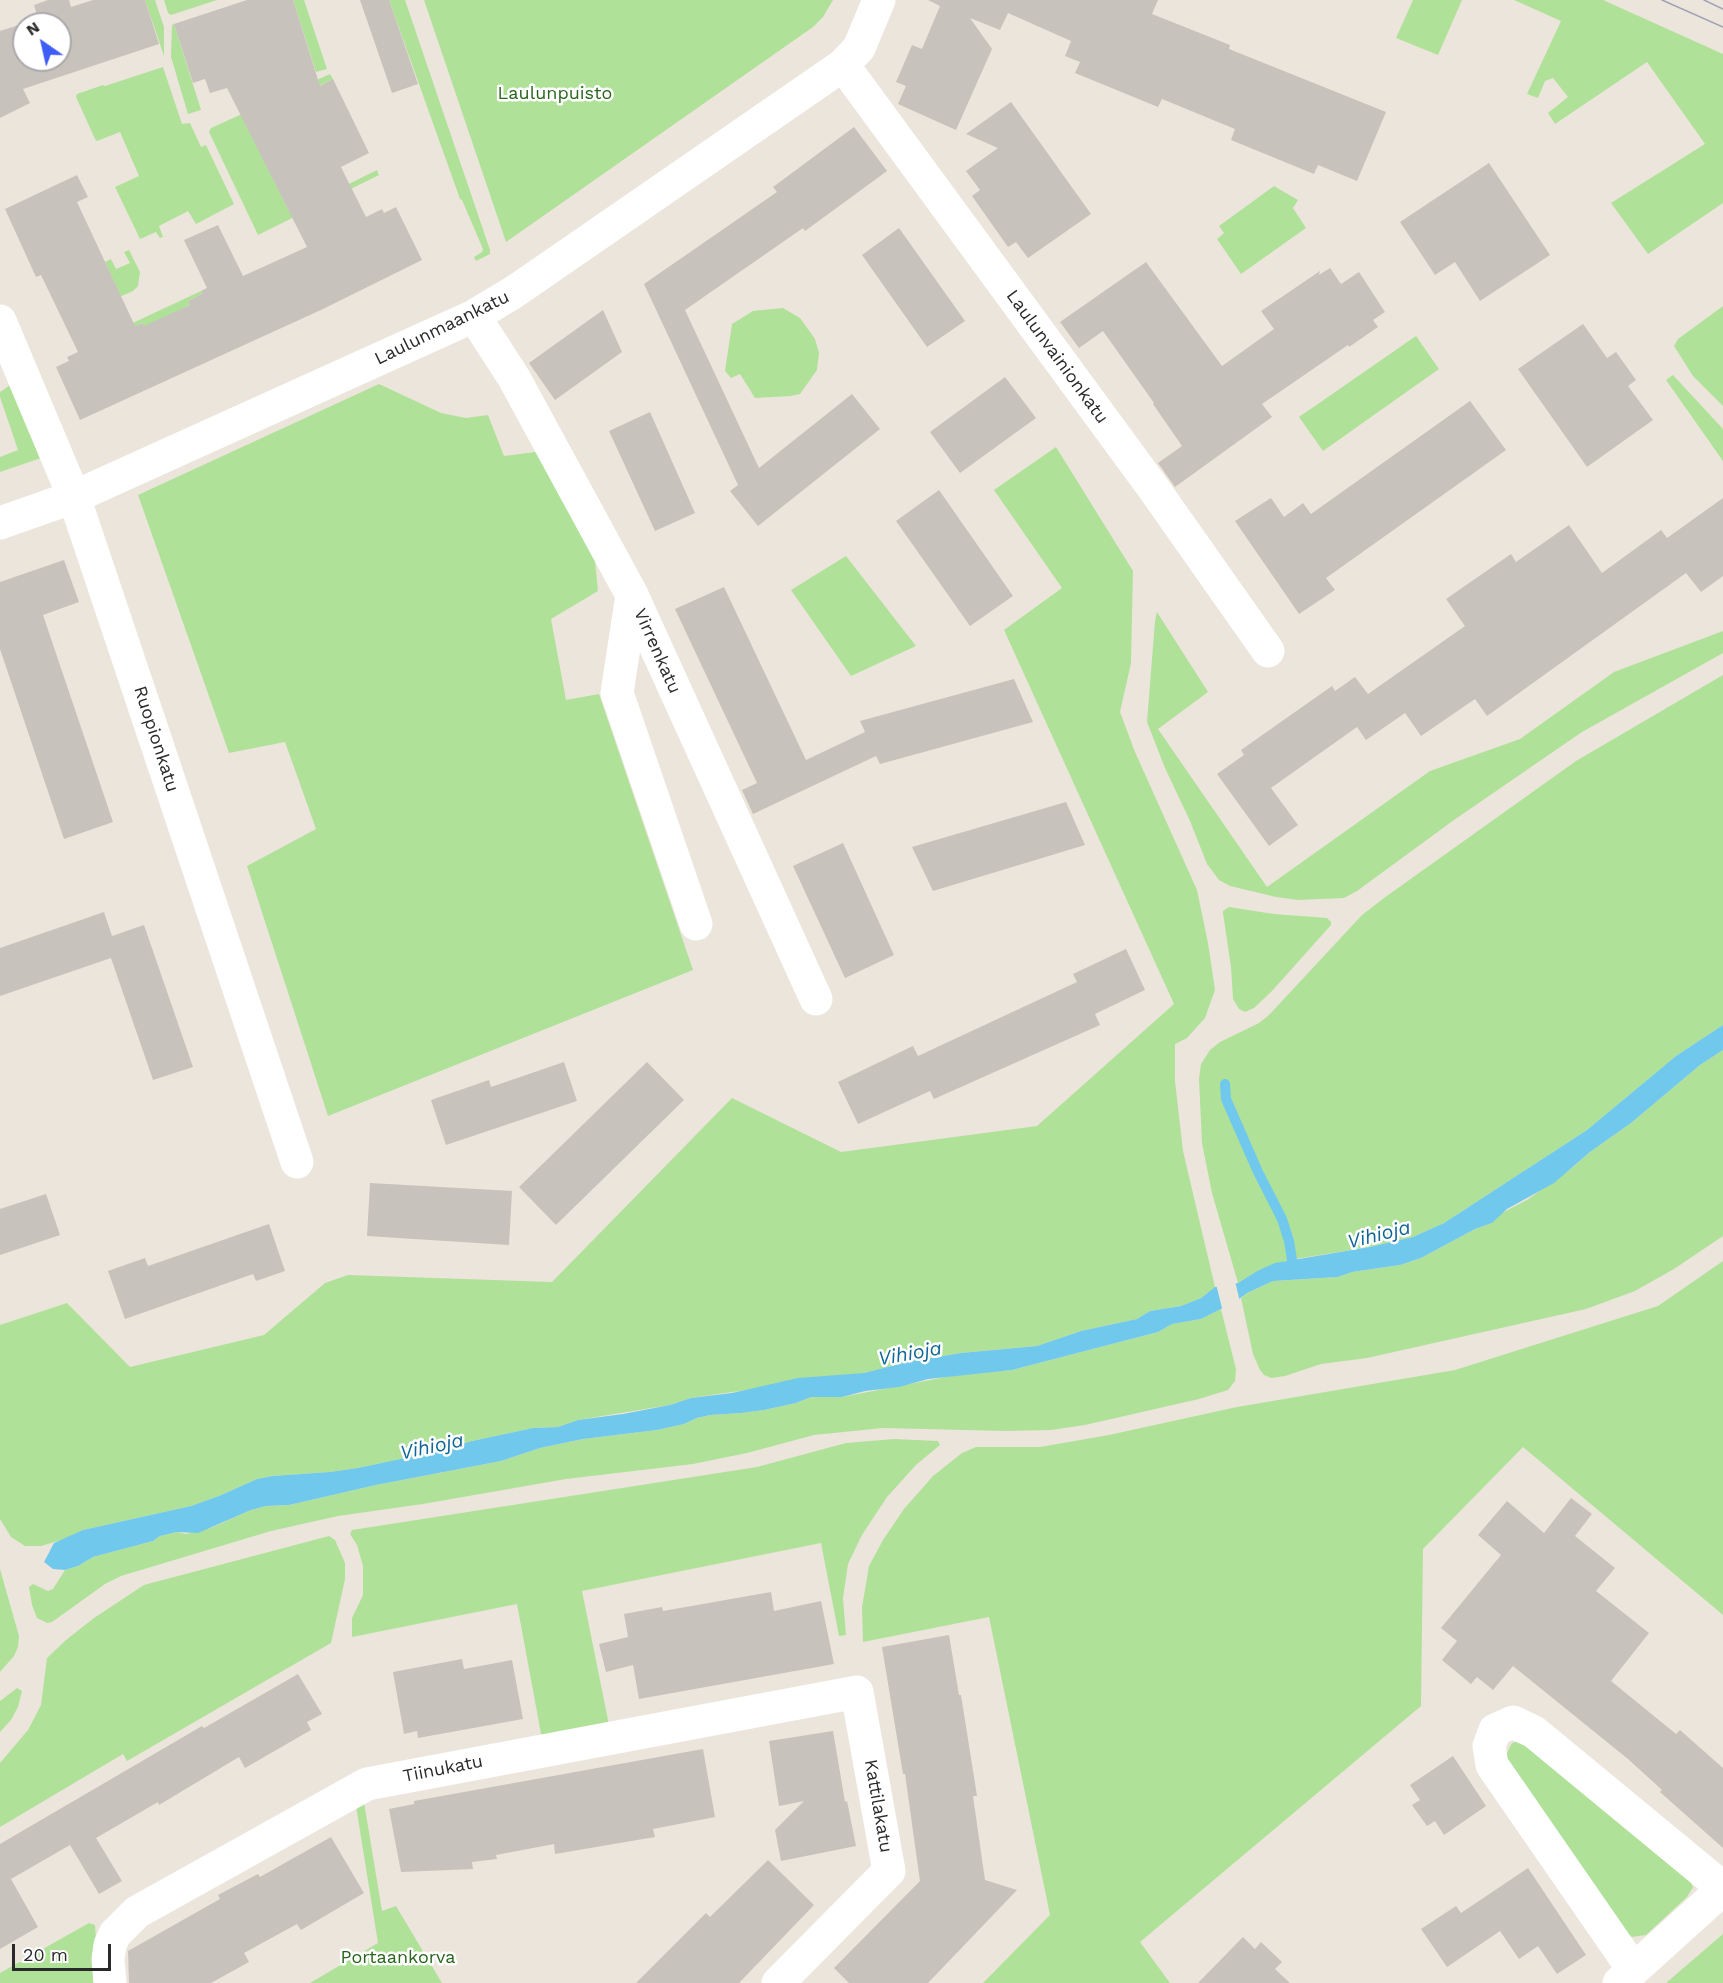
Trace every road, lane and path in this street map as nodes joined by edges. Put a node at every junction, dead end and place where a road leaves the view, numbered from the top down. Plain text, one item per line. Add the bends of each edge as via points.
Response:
1 (879, 0) edge
2 (843, 65) junction
3 (474, 316) junction
4 (0, 321) edge
5 (74, 497) junction
6 (0, 523) edge
7 (632, 595) junction
8 (1268, 651) dead end
9 (696, 924) dead end
10 (816, 999) dead end
11 (297, 1162) dead end
12 (857, 1692) joint
13 (1723, 1888) edge
14 (1626, 1976) edge
15 (110, 1983) edge
16 (777, 1983) edge

1 - 2 street, Laulunmaankatu via 859,48
2 - 3 street, Laulunmaankatu
2 - 8 street, Laulunvainionkatu
3 - 5 street, Laulunmaankatu
3 - 7 street, Virrenkatu via 514,378
4 - 5 street, Ruopionkatu
5 - 6 street, Laulunmaankatu
5 - 11 street, Ruopionkatu
7 - 9 street via 616,693
7 - 10 street, Virrenkatu
12 - 15 street, Tiinukatu via 367,1784 137,1912 115,1934 110,1945
12 - 16 street, Kattilakatu via 889,1871
13 - 14 street
13 - 14 street via 1534,1732 1513,1722 1495,1730 1489,1746 1492,1765

